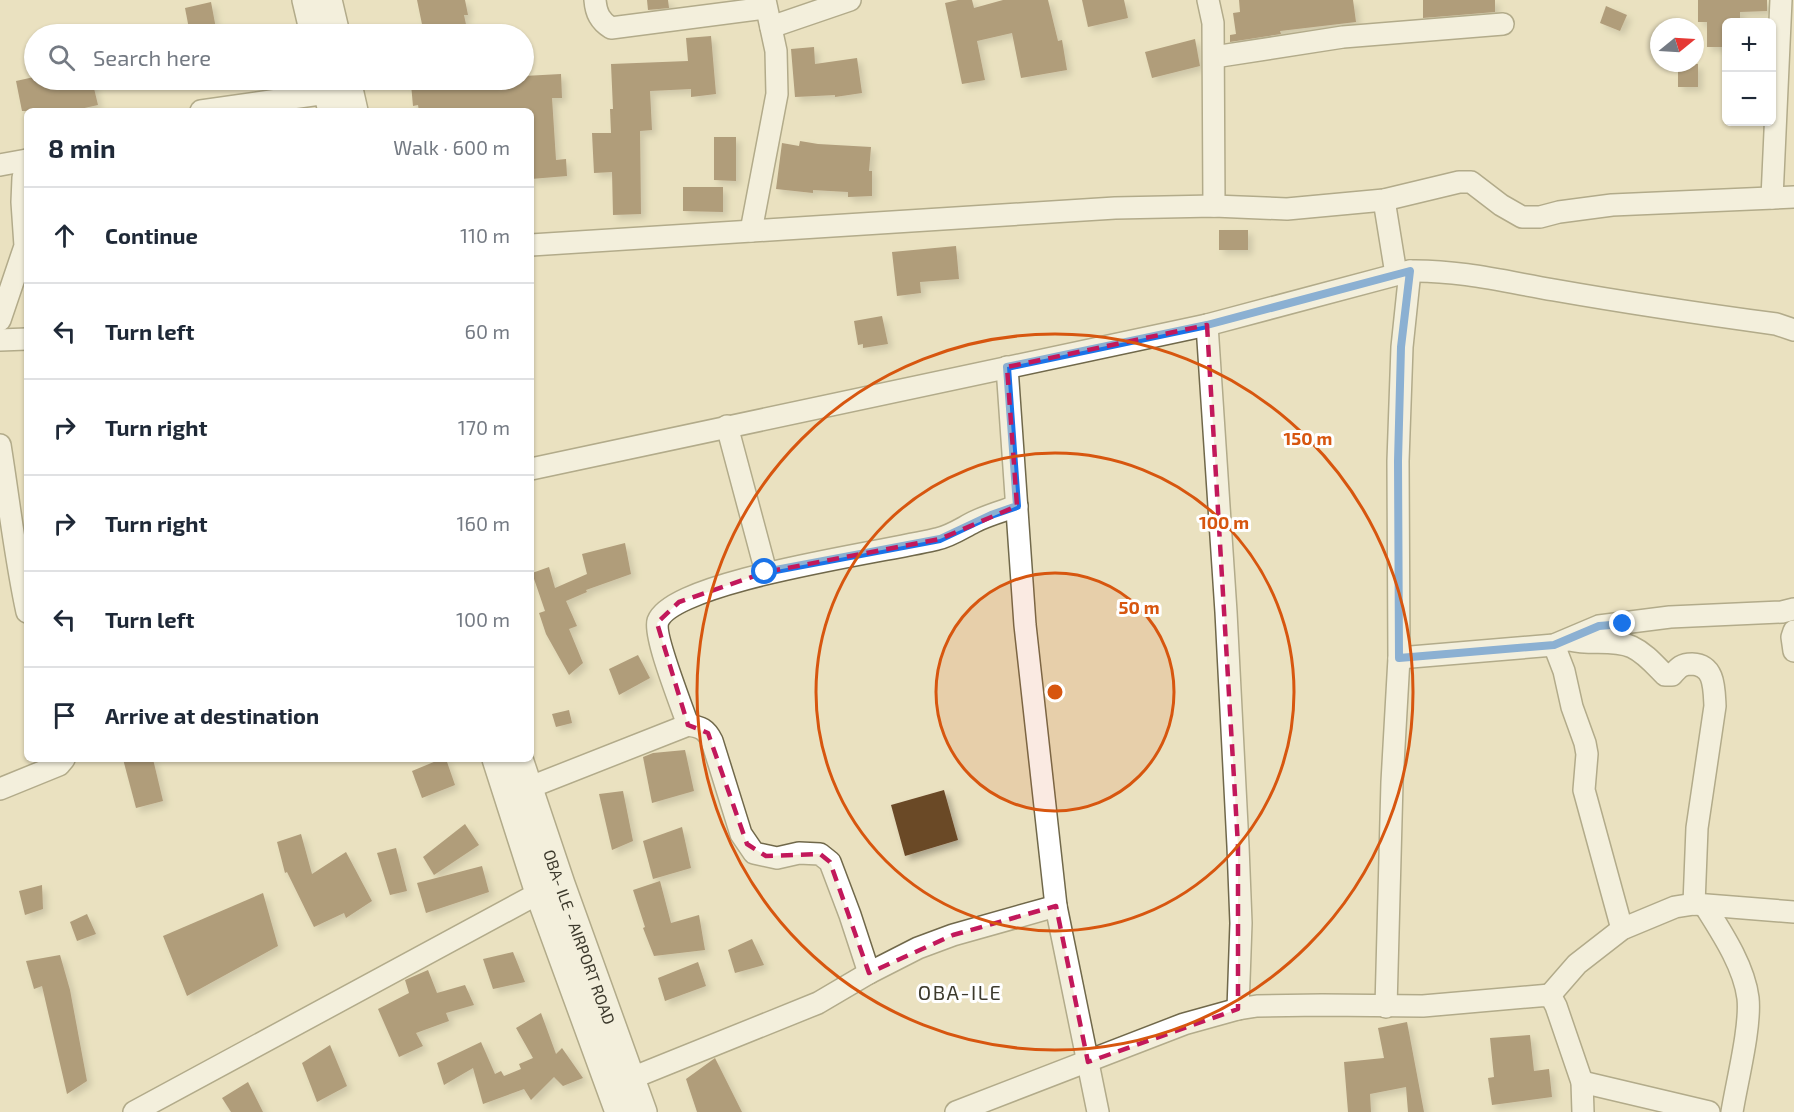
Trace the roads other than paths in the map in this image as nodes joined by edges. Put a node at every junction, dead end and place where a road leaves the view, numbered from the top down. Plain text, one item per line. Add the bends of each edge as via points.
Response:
1 (306, 0) edge
2 (328, 0) edge
3 (595, 0) edge
4 (850, 0) edge
5 (1208, 0) edge
6 (1781, 0) edge
7 (767, 12) edge
8 (312, 24) edge
9 (334, 24) edge
10 (1503, 24) dead end
11 (1214, 57) junction
12 (333, 91) edge
13 (221, 108) edge
14 (351, 108) edge
15 (24, 161) edge
16 (0, 165) edge
17 (24, 171) edge
18 (1794, 197) edge
19 (1772, 198) junction
20 (1384, 200) junction
21 (1214, 206) junction
22 (24, 231) edge
23 (751, 231) junction
24 (534, 245) edge
25 (24, 249) edge
26 (1403, 272) junction
27 (0, 319) edge
28 (1207, 325) junction
29 (1794, 330) edge
30 (24, 339) edge
31 (0, 340) edge
32 (1007, 367) junction
33 (727, 426) junction
34 (0, 445) edge
35 (534, 468) edge
36 (1017, 506) junction
37 (20, 529) edge
38 (765, 572) junction
39 (9, 573) edge
40 (24, 606) edge
41 (1794, 609) edge
42 (1794, 632) edge
43 (1562, 643) junction
44 (1794, 651) edge
45 (1399, 658) junction
46 (688, 725) junction
47 (62, 762) edge
48 (497, 762) edge
49 (520, 762) edge
50 (528, 788) junction
51 (0, 789) edge
52 (539, 893) junction
53 (1700, 905) junction
54 (1056, 906) junction
55 (1794, 912) edge
56 (1622, 929) junction
57 (869, 973) junction
58 (1550, 995) junction
59 (1386, 1006) junction
60 (1238, 1009) junction
61 (1088, 1062) junction
62 (632, 1078) junction
63 (1582, 1082) junction
64 (134, 1112) edge
65 (619, 1112) edge
66 (643, 1112) edge
67 (956, 1112) edge
68 (1098, 1112) edge
69 (1583, 1112) edge
70 (1709, 1112) edge
71 (1732, 1112) edge

1 - 8 main road
2 - 9 main road
3 - 7 street via 602,22 611,28
4 - 7 street
5 - 11 street
6 - 19 street
7 - 23 street via 776,51 777,94
10 - 11 street via 1343,37
11 - 21 street
12 - 13 street
12 - 14 main road
15 - 16 street
17 - 22 street
18 - 19 street
19 - 20 street via 1612,205 1540,217 1522,217 1471,182
20 - 21 street via 1287,209
20 - 26 street
21 - 23 street via 1115,208
23 - 24 street
25 - 27 street
26 - 28 street
26 - 29 street via 1433,270 1473,275
26 - 45 street via 1398,461
28 - 32 street
28 - 60 street via 1238,846
30 - 31 street
32 - 33 street
32 - 36 street
33 - 35 street
33 - 38 street
34 - 37 street
36 - 38 street via 940,539
36 - 54 street via 1025,625
37 - 39 street
38 - 46 street via 679,602 665,610 657,623
39 - 40 street
41 - 43 street via 1611,624
42 - 44 street
43 - 45 street
43 - 53 street via 1610,643 1634,648 1665,675 1672,675 1685,664 1702,665 1708,670 1715,706 1697,828
43 - 56 street via 1587,754 1584,790
45 - 59 street
46 - 50 street
46 - 57 street via 708,733 741,834 754,853 777,858 799,853 820,855 830,862
47 - 51 street
48 - 52 main road, OBA- ILE - AIRPORT ROAD
49 - 50 main road, OBA- ILE - AIRPORT ROAD
50 - 62 main road, OBA- ILE - AIRPORT ROAD
52 - 64 street
52 - 65 main road, OBA- ILE - AIRPORT ROAD
53 - 55 street
53 - 56 street via 1675,908
53 - 71 street via 1718,926 1748,998
54 - 57 street via 953,935
54 - 61 street
56 - 58 street via 1577,964
57 - 62 street via 818,1003
58 - 59 street
58 - 63 street
59 - 60 street
60 - 61 street via 1184,1024
61 - 67 street
61 - 68 street
62 - 66 main road, OBA- ILE - AIRPORT ROAD
63 - 69 street
63 - 70 street

